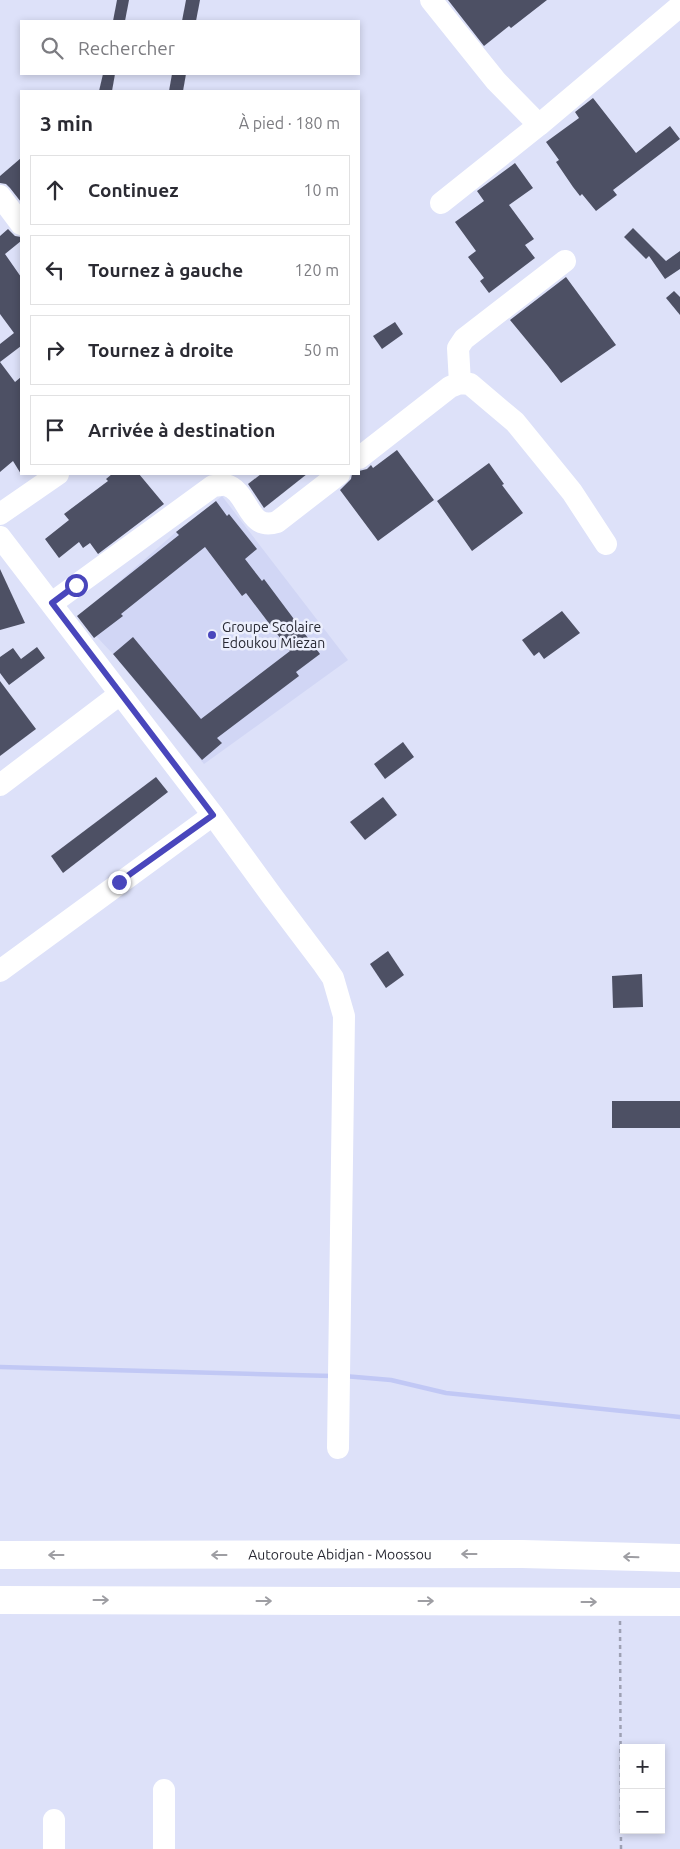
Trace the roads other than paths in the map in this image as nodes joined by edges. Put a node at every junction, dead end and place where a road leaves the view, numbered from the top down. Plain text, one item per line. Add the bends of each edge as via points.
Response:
1 (431, 0) edge
2 (680, 6) edge
3 (539, 125) junction
4 (0, 196) edge
5 (441, 203) dead end
6 (20, 223) edge
7 (565, 260) dead end
8 (460, 383) junction
9 (360, 457) edge
10 (57, 475) edge
11 (338, 475) edge
12 (0, 514) edge
13 (0, 537) edge
14 (606, 544) dead end
15 (52, 603) junction
16 (120, 694) junction
17 (0, 785) edge
18 (213, 815) junction
19 (0, 971) edge
20 (338, 1448) dead end
21 (0, 1555) edge
22 (680, 1558) edge
23 (0, 1600) edge
24 (680, 1602) edge
25 (164, 1790) dead end
26 (54, 1820) dead end
27 (54, 1849) edge
28 (164, 1849) edge

1 - 3 street via 496,81
2 - 3 street
3 - 5 street
4 - 6 street
7 - 8 street via 464,339 458,348
8 - 9 street via 450,387
8 - 14 street via 470,384 515,422 572,492
10 - 12 street
11 - 15 street via 277,522 268,525 258,521 236,491 225,485 214,486
13 - 15 street
15 - 16 street
16 - 17 street
16 - 18 street
18 - 19 street
18 - 20 street via 334,978 344,1016
22 -> 21 highway, Autoroute Abidjan - Moossou via 522,1554
23 -> 24 highway
25 - 28 street
26 - 27 street

